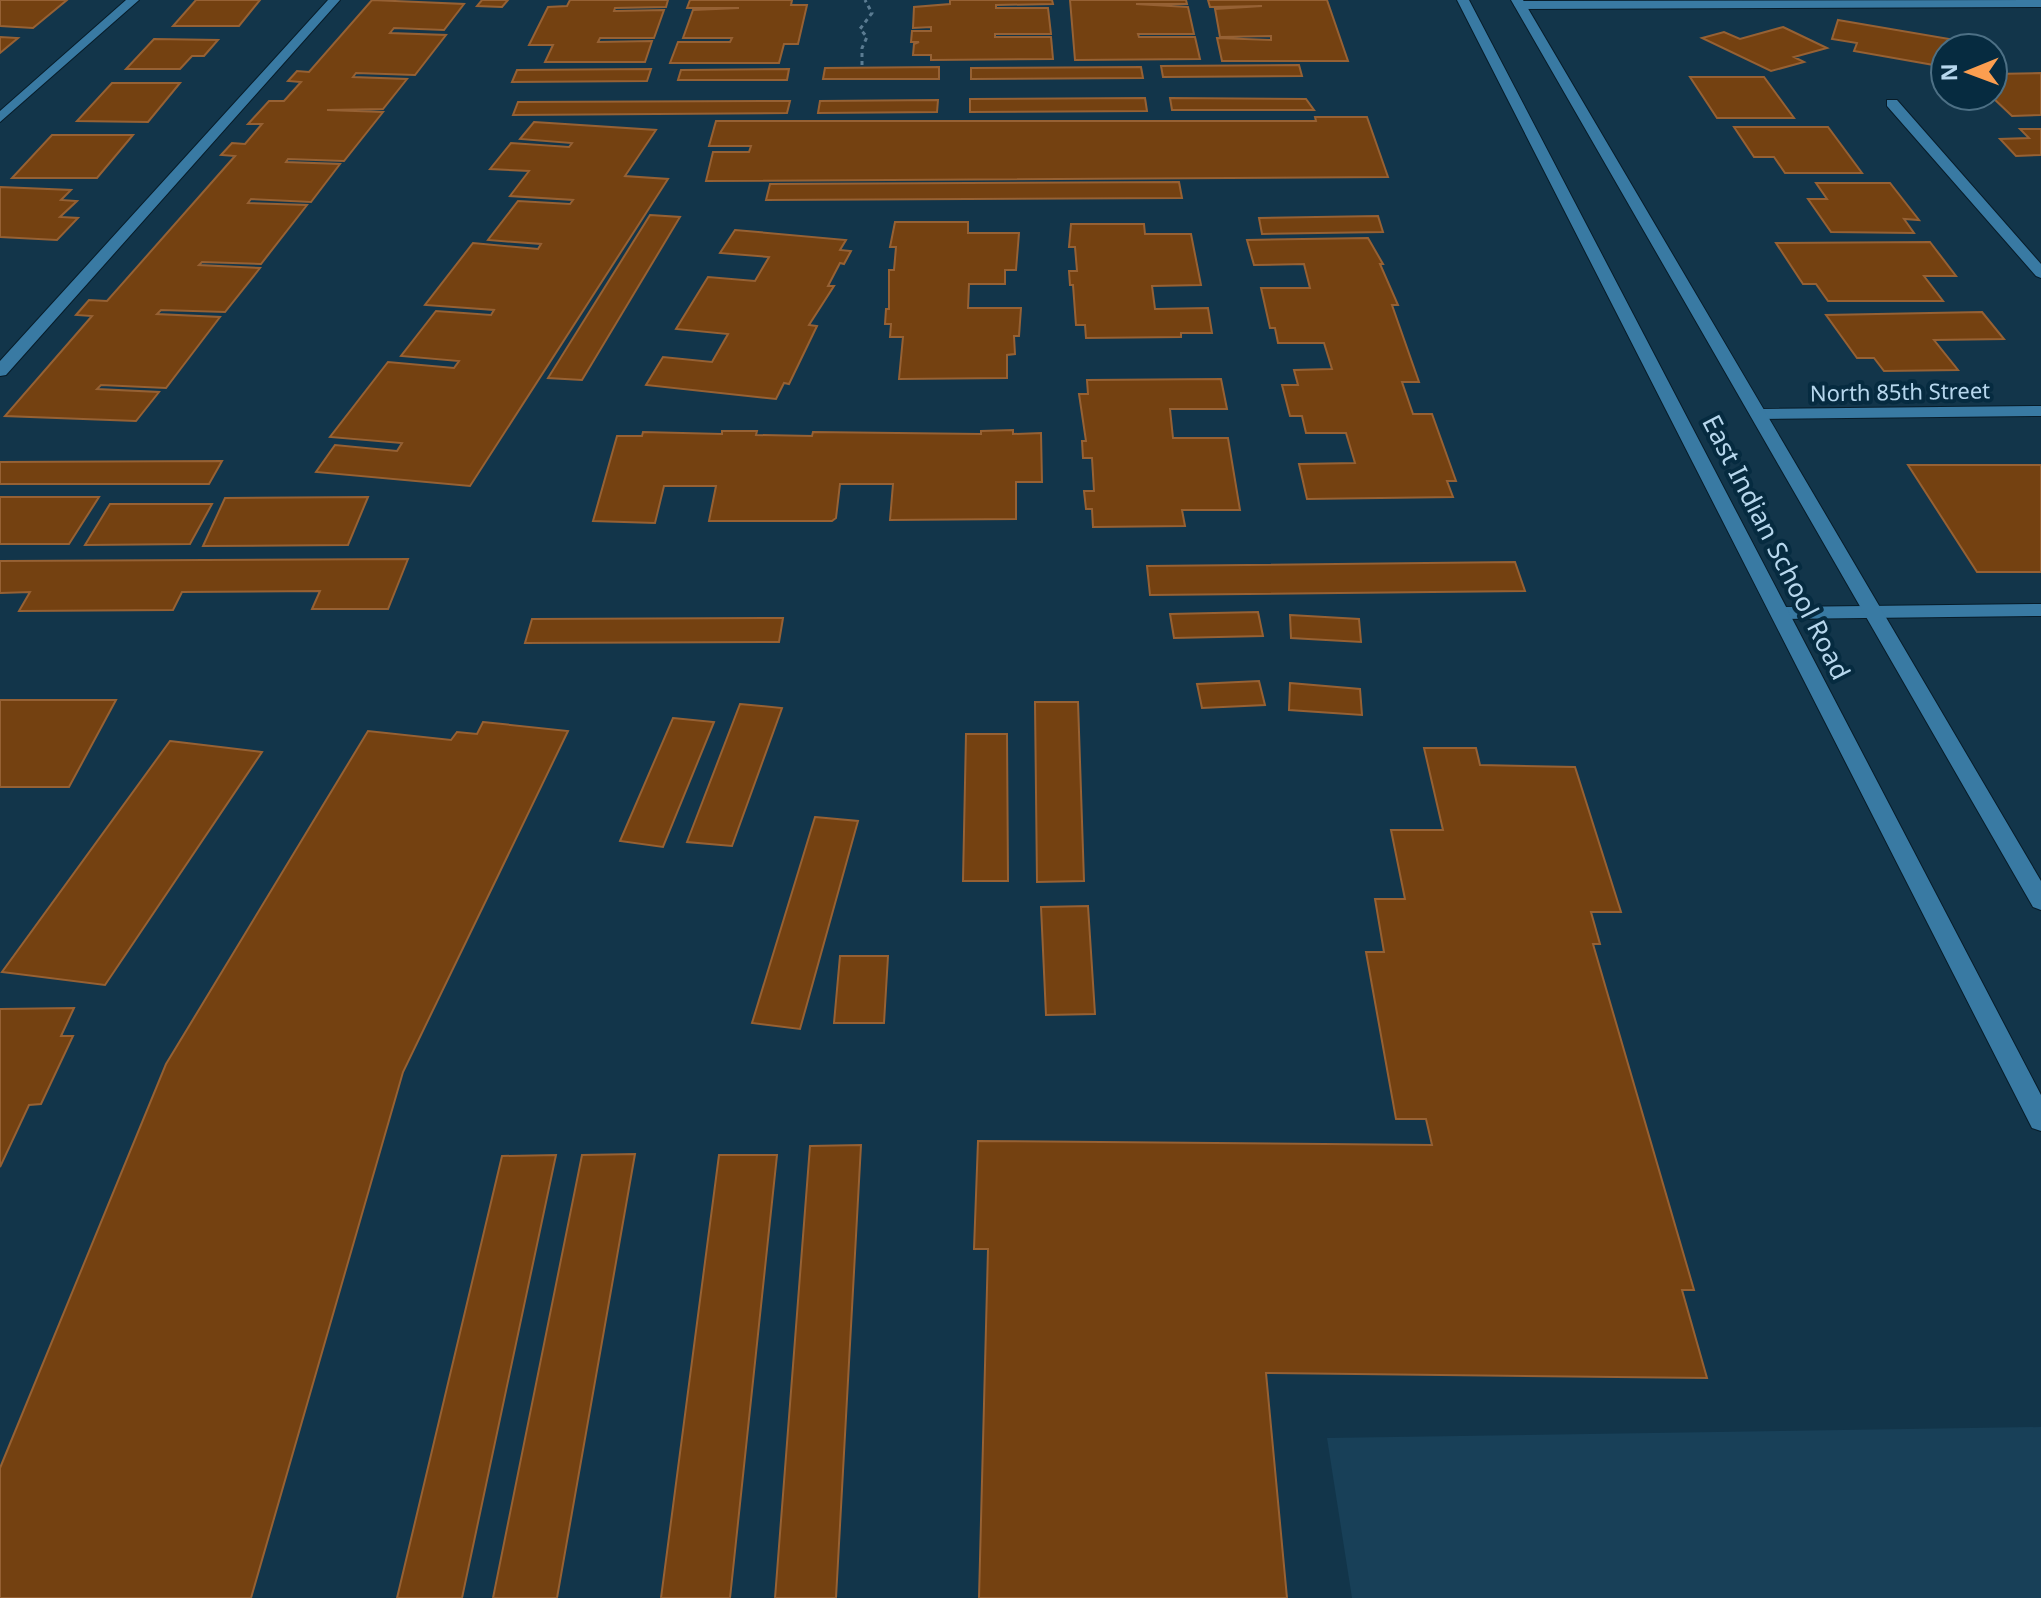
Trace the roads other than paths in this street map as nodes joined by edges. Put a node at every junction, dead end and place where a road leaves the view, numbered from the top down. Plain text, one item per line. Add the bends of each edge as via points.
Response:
1 (133, 0) edge
2 (334, 0) edge
3 (1463, 0) edge
4 (1518, 2) edge
5 (2036, 3) edge
6 (2041, 13) edge
7 (1892, 103) dead end
8 (0, 118) edge
9 (2041, 273) edge
10 (0, 371) edge
11 (2041, 411) edge
12 (1760, 414) junction
13 (2041, 610) edge
14 (1874, 612) junction
15 (1781, 613) junction
16 (2041, 901) edge
17 (2041, 1120) edge

1 - 8 main road
2 - 10 main road
3 - 15 main road, East Indian School Road
4 - 5 main road
4 - 12 main road, East Indian School Road
5 - 6 main road
7 - 9 main road
11 - 12 main road, North 85th Street
12 - 14 main road, East Indian School Road
13 - 14 main road
14 - 15 main road
14 - 16 main road, East Indian School Road
15 - 17 main road, East Indian School Road

